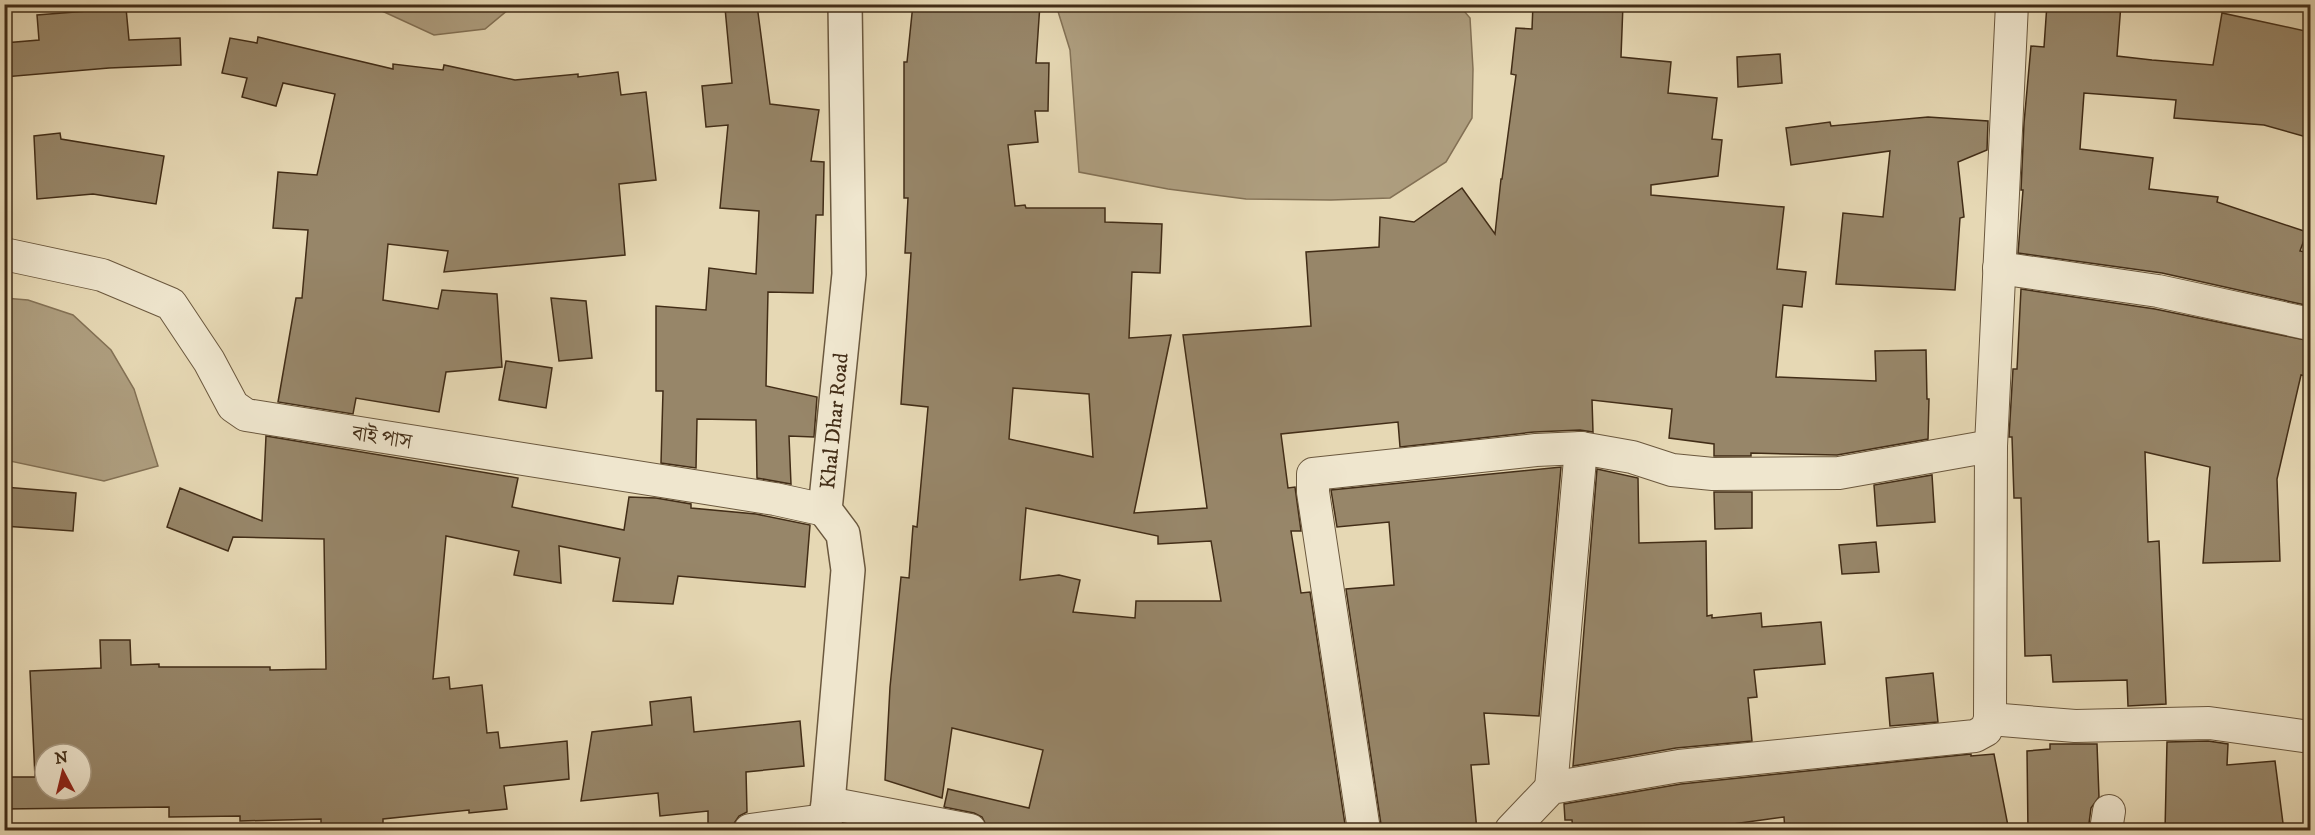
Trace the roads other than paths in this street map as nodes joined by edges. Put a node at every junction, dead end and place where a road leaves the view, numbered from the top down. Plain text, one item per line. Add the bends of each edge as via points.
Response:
1 (845, 4) edge
2 (2012, 4) edge
3 (4, 254) edge
4 (1999, 268) junction
5 (2310, 324) edge
6 (1991, 446) junction
7 (1581, 448) junction
8 (825, 510) junction
9 (1990, 719) junction
10 (2310, 737) edge
11 (1551, 788) junction
12 (825, 818) edge
13 (750, 831) edge
14 (970, 831) edge
15 (1364, 831) edge
16 (1511, 831) edge

1 - 8 street, Khal Dhar Road via 849,274
2 - 4 street
3 - 8 street, বাই পাস via 102,275 171,304 233,406 246,415
4 - 5 street via 2158,291
4 - 6 street
6 - 7 street via 1839,473 1725,474 1672,470 1632,457
6 - 9 street
7 - 11 street
7 - 15 street via 1314,474 1313,492
8 - 12 street, Khal Dhar Road via 843,534 848,570
9 - 10 street via 2075,726 2209,723
9 - 11 street via 1986,730 1975,736 1679,766
11 - 16 street
12 - 13 street
12 - 14 street

